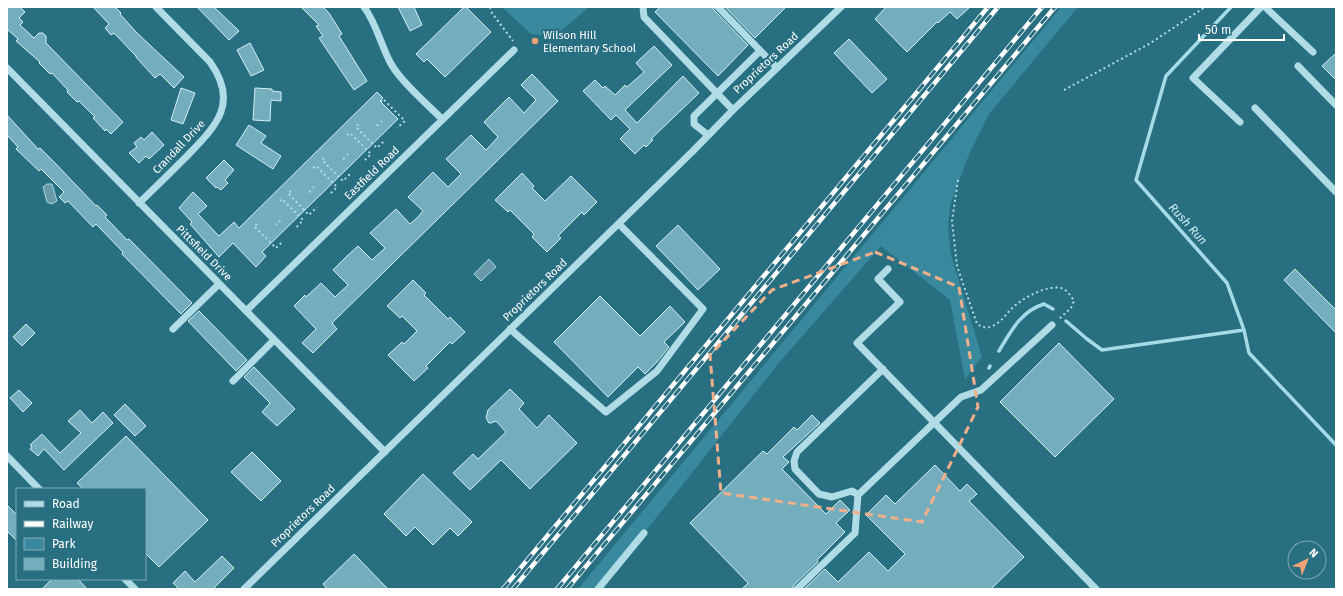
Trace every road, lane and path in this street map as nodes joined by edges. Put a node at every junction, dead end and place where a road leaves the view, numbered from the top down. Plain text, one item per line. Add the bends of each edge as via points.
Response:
1 (156, 7) edge
2 (364, 7) edge
3 (490, 7) edge
4 (643, 7) edge
5 (718, 7) edge
6 (841, 7) edge
7 (1205, 7) edge
8 (1261, 7) edge
9 (1265, 7) edge
10 (514, 50) joint
11 (760, 50) junction
12 (1313, 52) dead end
13 (1298, 66) dead end
14 (7, 68) edge
15 (777, 68) junction
16 (1064, 90) dead end
17 (717, 93) junction
18 (381, 102) dead end
19 (1336, 106) edge
20 (1255, 108) dead end
21 (733, 110) junction
22 (395, 111) junction
23 (392, 114) dead end
24 (442, 119) junction
25 (1240, 122) dead end
26 (358, 124) dead end
27 (397, 128) dead end
28 (347, 135) dead end
29 (370, 136) dead end
30 (708, 136) junction
31 (367, 138) junction
32 (384, 141) dead end
33 (361, 144) junction
34 (359, 147) dead end
35 (324, 158) dead end
36 (364, 161) dead end
37 (313, 168) dead end
38 (336, 169) dead end
39 (333, 172) junction
40 (350, 174) dead end
41 (327, 177) junction
42 (325, 180) dead end
43 (958, 180) dead end
44 (290, 191) dead end
45 (1336, 192) edge
46 (330, 194) dead end
47 (280, 201) dead end
48 (302, 202) dead end
49 (139, 203) junction
50 (300, 205) junction
51 (317, 208) dead end
52 (294, 210) junction
53 (291, 213) dead end
54 (257, 224) dead end
55 (619, 224) junction
56 (296, 228) dead end
57 (268, 235) dead end
58 (266, 238) junction
59 (283, 241) dead end
60 (888, 269) dead end
61 (219, 284) junction
62 (246, 311) junction
63 (1052, 325) joint
64 (173, 329) dead end
65 (510, 330) junction
66 (274, 340) junction
67 (883, 369) junction
68 (233, 381) dead end
69 (934, 422) junction
70 (385, 452) junction
71 (7, 456) edge
72 (38, 488) edge
73 (858, 495) junction
74 (644, 533) dead end
75 (126, 580) edge
76 (135, 589) edge
77 (244, 589) edge
78 (598, 589) edge
79 (797, 589) edge
80 (1096, 589) edge

1 - 49 street, Crandall Drive via 217,72 222,83 223,107 216,125
2 - 24 street via 370,14 389,61
3 - 10 path via 517,47
4 - 17 street via 644,17
5 - 11 street
6 - 15 street, Proprietors Road
7 - 16 path via 1148,44
8 - 25 street via 1193,78
9 - 12 street
10 - 24 street, Eastfield Road
11 - 15 street
11 - 17 street
13 - 19 street
14 - 49 street, Pittsfield Drive
15 - 21 street, Proprietors Road
17 - 21 street
17 - 30 street via 694,116 694,124
18 - 22 path via 384,100
20 - 45 street
21 - 30 street, Proprietors Road
22 - 23 path
22 - 27 path via 405,121
24 - 62 street, Eastfield Road
26 - 31 path via 356,127
28 - 33 path via 350,133
29 - 31 path
30 - 55 street, Proprietors Road
31 - 32 path via 377,148
33 - 34 path
33 - 36 path via 371,154
35 - 39 path via 322,160
37 - 41 path via 316,166
38 - 39 path
39 - 40 path via 343,182
41 - 42 path
41 - 46 path via 337,187
43 - 63 path via 952,221 957,266 978,324 983,328 991,327 1017,304 1035,293 1061,288 1070,294 1074,301 1071,308
44 - 50 path via 288,193
47 - 52 path via 282,199
48 - 50 path
49 - 61 street, Pittsfield Drive
50 - 51 path via 309,215
52 - 53 path
52 - 56 path via 303,220
54 - 58 path via 254,226
55 - 65 street, Proprietors Road
55 - 65 street via 703,309 657,371 606,412
57 - 58 path
58 - 59 path via 276,248
60 - 67 street via 878,279 900,302 857,343
61 - 62 street, Pittsfield Drive
61 - 64 street
62 - 66 street, Pittsfield Drive
63 - 69 street via 982,390 961,397
65 - 70 street, Proprietors Road
66 - 68 street
66 - 70 street, Pittsfield Drive
67 - 69 street
67 - 73 street via 798,452 794,461 795,469 819,494 832,497 852,491
69 - 73 street
69 - 80 street
70 - 77 street, Proprietors Road
71 - 72 street
73 - 79 street via 855,533
74 - 78 street
75 - 76 street

